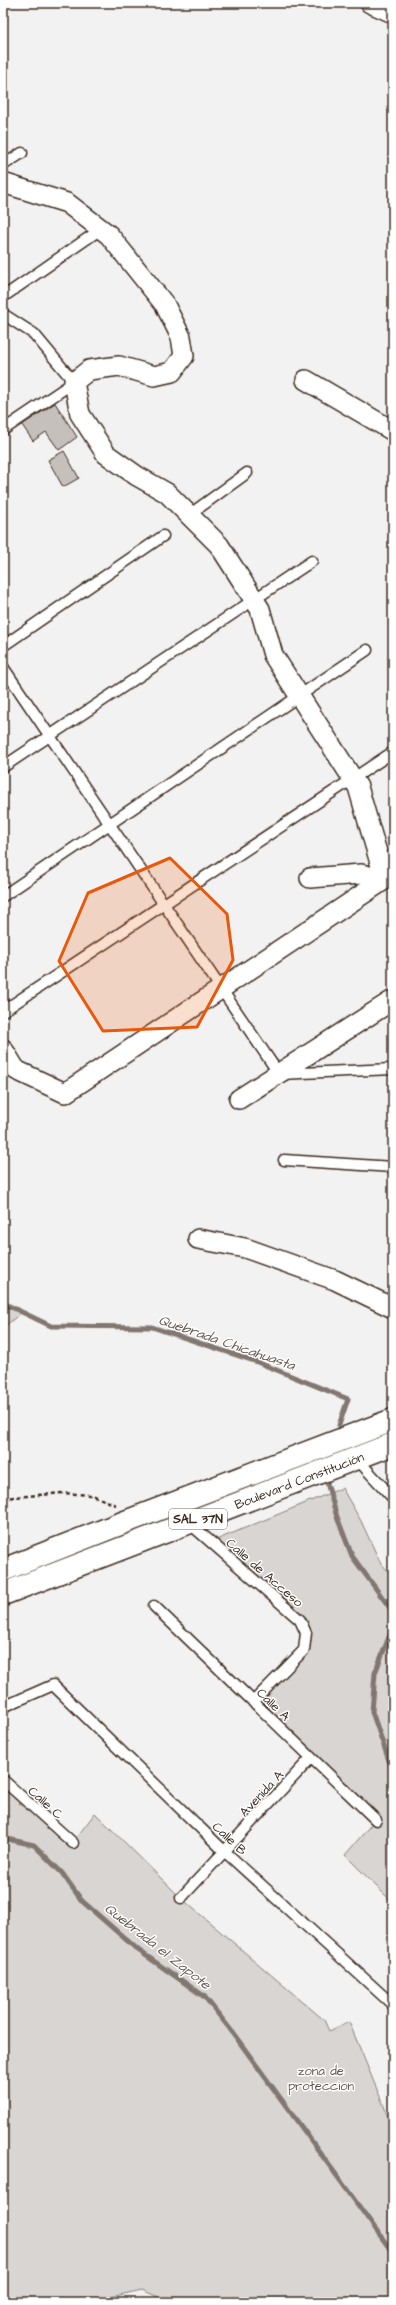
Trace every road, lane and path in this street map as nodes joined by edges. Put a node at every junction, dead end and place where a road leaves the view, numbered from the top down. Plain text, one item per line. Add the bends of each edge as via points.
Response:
1 (370, 3) edge
2 (393, 13) edge
3 (22, 152) dead end
4 (3, 165) edge
5 (3, 183) edge
6 (101, 229) junction
7 (3, 297) edge
8 (3, 314) edge
9 (306, 380) dead end
10 (74, 382) junction
11 (3, 430) edge
12 (393, 431) edge
13 (247, 473) dead end
14 (189, 515) junction
15 (164, 536) dead end
16 (312, 561) dead end
17 (254, 600) junction
18 (3, 646) edge
19 (366, 650) dead end
20 (3, 667) edge
21 (300, 695) junction
22 (50, 736) junction
23 (393, 752) edge
24 (3, 767) edge
25 (353, 779) junction
26 (110, 824) junction
27 (389, 877) edge
28 (310, 878) dead end
29 (3, 896) edge
30 (164, 904) junction
31 (221, 988) junction
32 (393, 1000) edge
33 (3, 1011) edge
34 (3, 1049) edge
35 (393, 1069) edge
36 (280, 1074) junction
37 (240, 1099) dead end
38 (284, 1160) dead end
39 (393, 1167) edge
40 (198, 1239) dead end
41 (393, 1308) edge
42 (393, 1420) edge
43 (393, 1444) edge
44 (356, 1458) junction
45 (3, 1498) edge
46 (393, 1498) edge
47 (138, 1516) junction
48 (188, 1522) junction
49 (3, 1570) edge
50 (3, 1594) edge
51 (154, 1606) dead end
52 (253, 1702) junction
53 (3, 1707) edge
54 (311, 1758) junction
55 (3, 1780) edge
56 (376, 1820) dead end
57 (73, 1843) dead end
58 (225, 1851) junction
59 (181, 1898) dead end
60 (393, 2005) edge

1 - 2 street
3 - 4 lane
5 - 6 street via 67,203
6 - 7 lane
6 - 10 street via 109,235 165,305 181,337 184,356 172,372 154,376 119,366 89,370
8 - 10 lane via 34,334
9 - 12 street
10 - 11 lane
10 - 14 street via 80,414 106,454 167,493
13 - 14 lane
14 - 17 street via 219,545
15 - 18 lane
16 - 17 lane
17 - 21 street via 260,609 273,655
17 - 22 lane
19 - 21 lane
20 - 22 lane
21 - 25 street
21 - 26 lane
22 - 24 lane
22 - 26 lane
23 - 25 lane
25 - 27 street
25 - 30 lane
26 - 29 lane
26 - 30 lane
27 - 28 street via 361,874
27 - 31 street
30 - 31 lane
30 - 33 lane
31 - 34 street via 65,1093 16,1070
31 - 36 lane
32 - 36 street
35 - 36 lane
36 - 37 street
38 - 39 lane
40 - 41 street via 245,1248 335,1280
42 - 47 highway, Boulevard Constitución / SAL 37N
43 - 44 highway, Boulevard Constitución / SAL 37N
44 - 46 lane
44 - 48 highway, Boulevard Constitución / SAL 37N
45 - 47 path via 62,1493 92,1494
47 - 49 highway, Boulevard Constitución / SAL 37N
48 - 50 highway, Boulevard Constitución / SAL 37N
48 - 52 lane, Calle de Acceso via 300,1620 306,1632 304,1650
51 - 52 lane, Calle A
52 - 54 lane, Calle A
53 - 58 lane, Calle B via 52,1685
54 - 56 lane, Calle A
54 - 58 lane, Avenida A
55 - 57 lane, Calle C
58 - 59 lane, Avenida A
58 - 60 lane, Calle B

